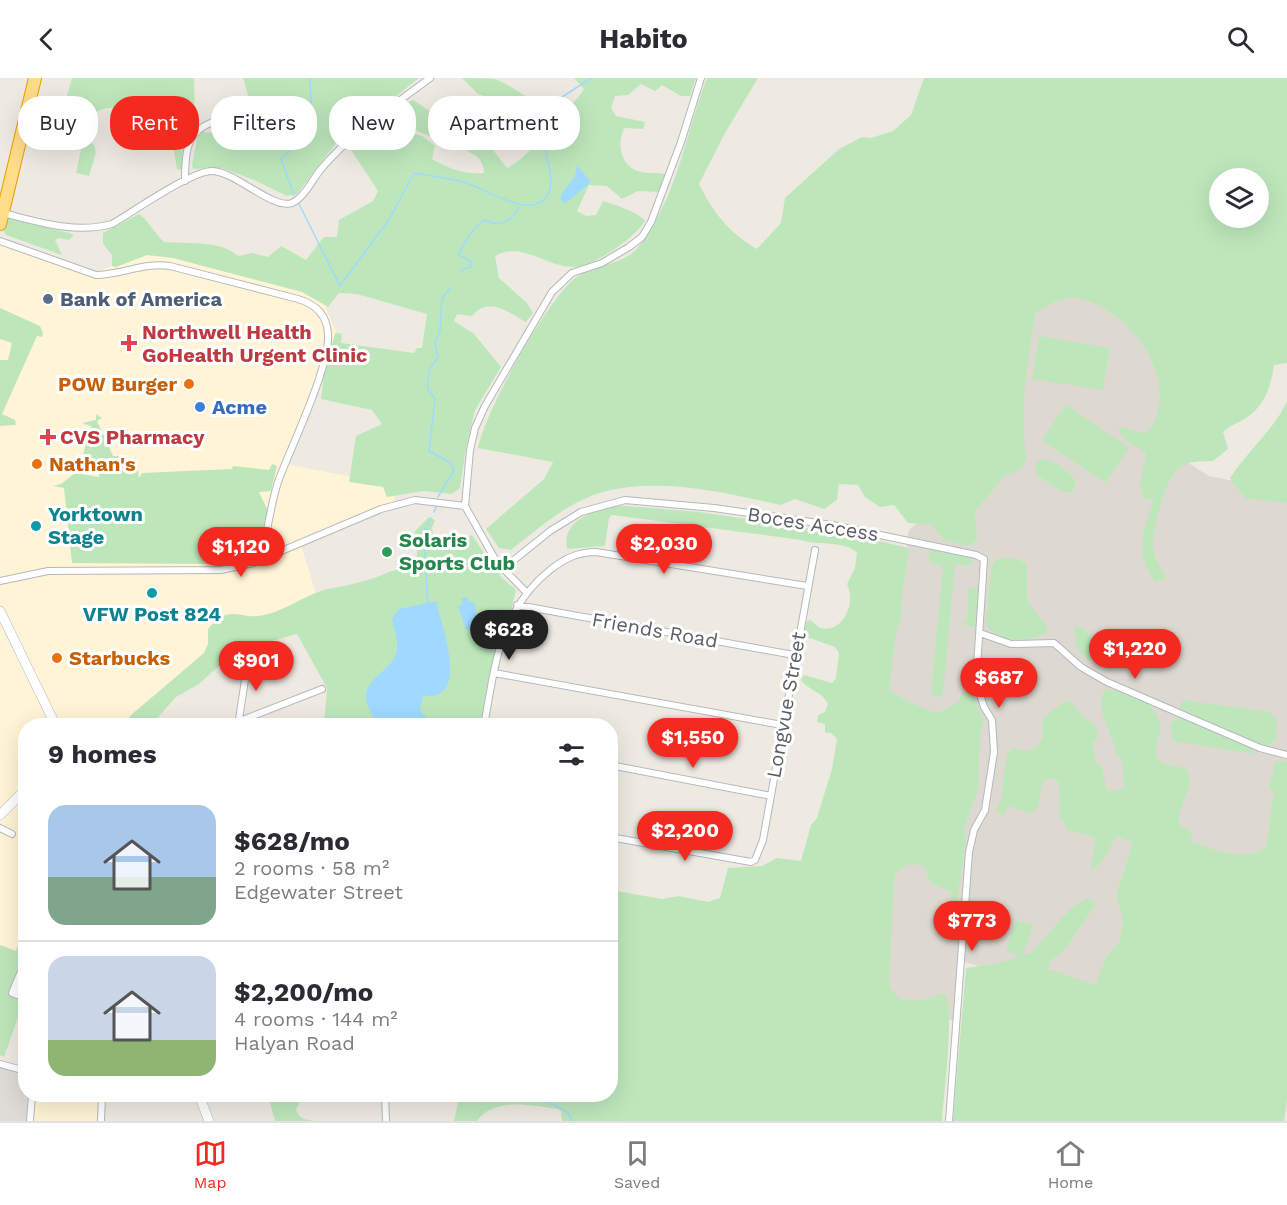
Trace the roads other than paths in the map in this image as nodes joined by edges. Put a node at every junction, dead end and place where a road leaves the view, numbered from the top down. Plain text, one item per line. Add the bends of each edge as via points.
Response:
1 (35, 78) edge
2 (430, 78) edge
3 (701, 78) edge
4 (211, 123) edge
5 (185, 181) junction
6 (2, 218) edge
7 (0, 241) edge
8 (465, 506) junction
9 (815, 550) dead end
10 (262, 558) junction
11 (503, 569) junction
12 (0, 582) edge
13 (807, 586) junction
14 (526, 592) junction
15 (517, 606) junction
16 (0, 611) edge
17 (980, 633) junction
18 (249, 653) dead end
19 (794, 655) junction
20 (494, 673) junction
21 (322, 689) dead end
22 (52, 718) edge
23 (240, 718) edge
24 (251, 718) edge
25 (486, 718) edge
26 (782, 725) junction
27 (1287, 755) edge
28 (618, 767) edge
29 (771, 796) junction
30 (18, 797) edge
31 (0, 815) edge
32 (0, 828) edge
33 (12, 834) dead end
34 (618, 838) edge
35 (0, 1064) edge
36 (18, 1069) edge
37 (31, 1102) edge
38 (102, 1102) edge
39 (202, 1102) edge
40 (385, 1102) edge
41 (30, 1121) edge
42 (101, 1121) edge
43 (209, 1121) edge
44 (386, 1121) edge
45 (949, 1121) edge

1 - 6 highway
2 - 5 street via 338,148 294,202 278,202 220,172 203,172
3 - 8 street via 681,142 642,237 602,263 562,280 485,406 472,438
4 - 5 street via 196,130 189,140
5 - 6 street via 112,224 97,228
7 - 10 street via 96,275 155,264 170,266 297,298 318,310 327,326 326,351 276,490
8 - 10 street via 415,500 381,509
8 - 11 street
9 - 13 street, Longvue Street
10 - 12 street via 221,570 48,571
11 - 14 street
11 - 17 street, Boces Access via 581,512 625,500 714,508 832,525 976,555 984,560
13 - 14 street via 581,552 557,565
13 - 19 street, Longvue Street
14 - 15 street
15 - 19 street, Friends Road
15 - 20 street
16 - 22 street
17 - 27 street via 1011,644 1054,643 1081,667 1107,682 1260,748
17 - 45 street via 977,689 993,725 991,782 969,852
18 - 23 street
19 - 26 street, Longvue Street
20 - 25 street
20 - 26 street
21 - 24 street
26 - 29 street, Longvue Street
28 - 29 street
29 - 34 street, Longvue Street via 763,840 751,862
30 - 31 street
32 - 33 street
35 - 36 street
37 - 41 street
38 - 42 street
39 - 43 street
40 - 44 street

